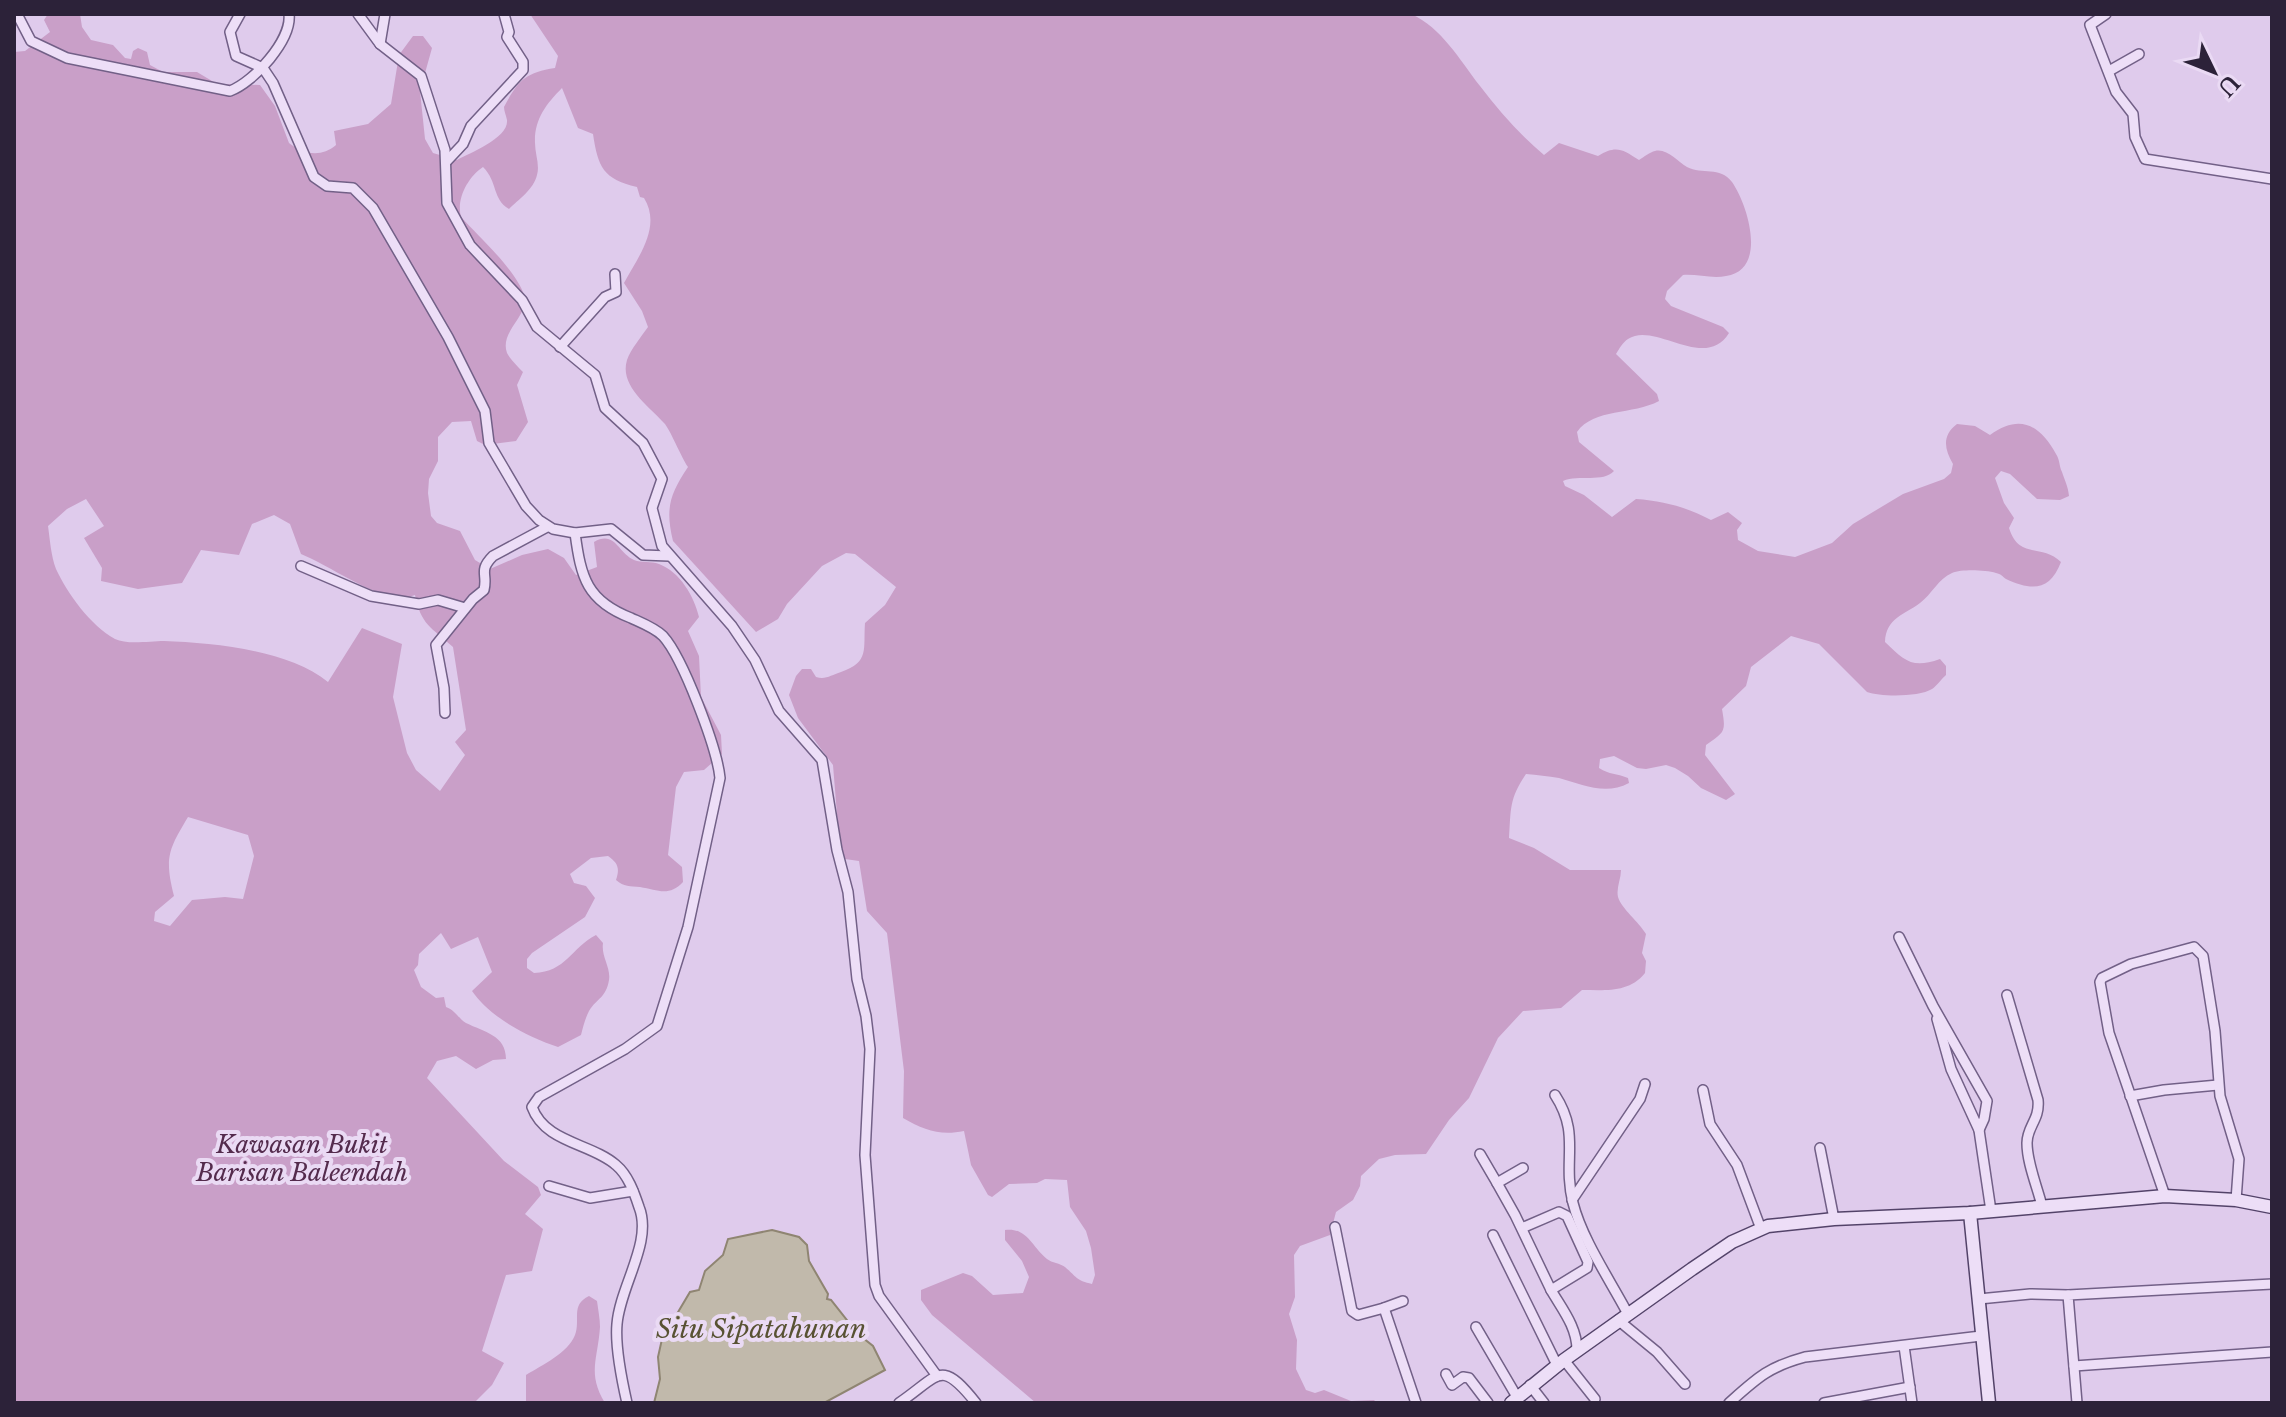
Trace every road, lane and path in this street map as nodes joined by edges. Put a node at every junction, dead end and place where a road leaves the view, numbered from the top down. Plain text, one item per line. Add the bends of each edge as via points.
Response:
1 (17, 14) edge
2 (240, 14) edge
3 (289, 14) edge
4 (358, 14) edge
5 (385, 14) edge
6 (504, 14) edge
7 (2106, 14) edge
8 (380, 44) junction
9 (2139, 54) dead end
10 (263, 68) junction
11 (2109, 71) junction
12 (447, 161) junction
13 (2272, 179) edge
14 (615, 274) dead end
15 (560, 347) junction
16 (547, 527) junction
17 (575, 533) junction
18 (669, 556) junction
19 (301, 566) dead end
20 (465, 608) junction
21 (445, 713) dead end
22 (1899, 937) dead end
23 (2007, 995) dead end
24 (1933, 1006) junction
25 (1645, 1084) dead end
26 (2218, 1085) junction
27 (1703, 1090) dead end
28 (1555, 1095) dead end
29 (2130, 1096) junction
30 (1979, 1130) junction
31 (1820, 1148) dead end
32 (1480, 1154) dead end
33 (1523, 1168) dead end
34 (1497, 1183) junction
35 (549, 1186) dead end
36 (633, 1191) junction
37 (2165, 1196) junction
38 (1572, 1200) junction
39 (2236, 1200) junction
40 (2042, 1206) junction
41 (2272, 1207) edge
42 (1991, 1211) junction
43 (1970, 1213) junction
44 (1834, 1219) junction
45 (1335, 1227) dead end
46 (1522, 1228) junction
47 (1761, 1229) junction
48 (1493, 1235) dead end
49 (2272, 1284) edge
50 (1551, 1290) junction
51 (2068, 1295) junction
52 (1979, 1299) junction
53 (1403, 1301) dead end
54 (1387, 1303) junction
55 (1623, 1317) junction
56 (1476, 1327) dead end
57 (1981, 1336) junction
58 (1904, 1346) junction
59 (1577, 1350) junction
60 (2272, 1352) edge
61 (1560, 1362) junction
62 (2074, 1366) junction
63 (1446, 1374) dead end
64 (937, 1376) junction
65 (1685, 1384) dead end
66 (1530, 1385) junction
67 (1910, 1387) junction
68 (1595, 1399) dead end
69 (1514, 1400) edge
70 (627, 1403) edge
71 (899, 1403) edge
72 (976, 1403) edge
73 (1416, 1403) edge
74 (1488, 1403) edge
75 (1544, 1403) edge
76 (1729, 1403) edge
77 (1824, 1403) edge
78 (1912, 1403) edge
79 (1989, 1403) edge
80 (2077, 1403) edge

1 - 10 street via 31,41 67,58 230,91
2 - 10 street via 230,32 233,49 242,61
3 - 10 street via 290,23
4 - 8 street
5 - 8 street
6 - 12 street via 507,37 523,70 471,126
7 - 11 street via 2090,25
8 - 12 street via 421,76
9 - 11 street
10 - 16 street via 314,177 327,186 353,188 373,208 482,404 492,449 518,494
11 - 13 street via 2116,92 2133,114 2145,159
12 - 15 street via 448,206 470,245 522,300 537,327
14 - 15 street via 616,292 605,297
15 - 18 street via 595,375 603,405 643,443 659,469 662,485 652,508 659,541
16 - 17 street
16 - 20 street via 493,556 483,569 484,590
17 - 18 street via 611,529 643,555
17 - 36 street via 585,580 596,599 656,630 676,655 716,754 720,778 688,927 657,1026 539,1097 532,1107 548,1129 616,1165
18 - 64 street via 732,626 779,711 822,760 868,1027 865,1155 875,1285
19 - 20 street via 371,596 419,604 438,600
20 - 21 street via 435,649
22 - 24 street
23 - 40 street via 2038,1100 2039,1114 2027,1146
24 - 30 street via 1951,1069
24 - 30 street via 1987,1101
25 - 38 street
26 - 29 street
26 - 29 street via 2206,968 2194,947 2131,964 2100,982 2109,1033
26 - 39 street via 2239,1159
27 - 47 street via 1710,1124 1737,1165
28 - 38 street via 1569,1123
29 - 37 street
30 - 42 street
31 - 44 street
32 - 34 street
33 - 34 street
34 - 46 street
35 - 36 street via 590,1198
36 - 70 street via 645,1228 617,1323
37 - 39 main road
37 - 40 main road
38 - 55 street
39 - 41 main road
40 - 42 main road
42 - 43 main road
43 - 44 main road
43 - 52 main road
44 - 47 main road
45 - 54 street via 1353,1314
46 - 50 street
46 - 50 street via 1559,1212 1567,1216 1587,1268
47 - 55 main road via 1732,1242
48 - 61 street
49 - 51 street
50 - 59 street via 1573,1327
51 - 52 street
51 - 62 street
52 - 57 main road
53 - 54 street
54 - 73 street
55 - 59 main road
55 - 65 street
56 - 69 street
57 - 58 street
57 - 79 main road
58 - 67 street
58 - 76 street via 1778,1365
59 - 61 main road
60 - 62 street
61 - 66 main road
61 - 68 street
62 - 80 street
63 - 74 street via 1452,1385 1469,1378
64 - 71 street
64 - 72 street via 952,1376
66 - 69 main road
66 - 75 street
67 - 77 street
67 - 78 street

